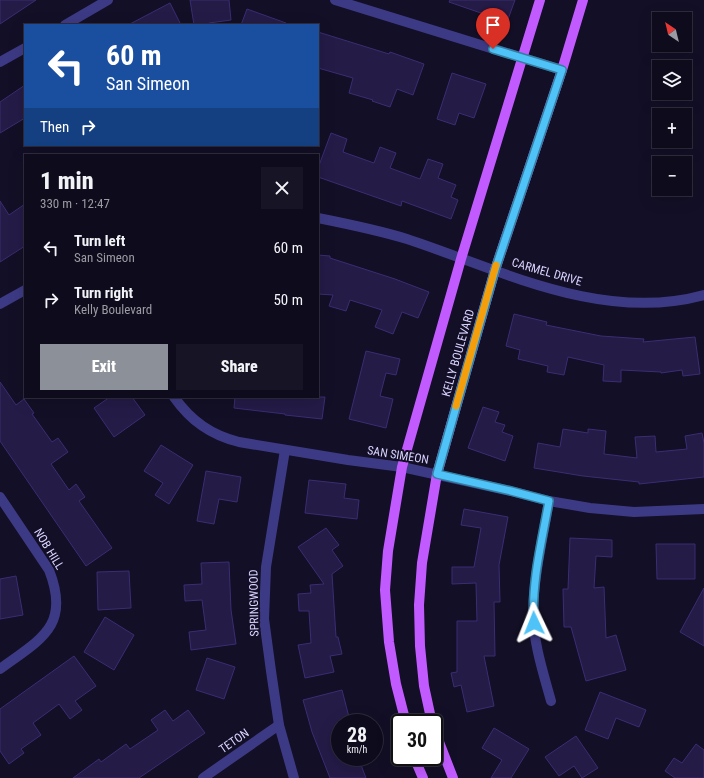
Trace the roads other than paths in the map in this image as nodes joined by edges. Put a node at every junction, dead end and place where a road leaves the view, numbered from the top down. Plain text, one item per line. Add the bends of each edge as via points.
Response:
1 (108, 0) edge
2 (334, 0) edge
3 (540, 0) edge
4 (583, 0) edge
5 (67, 24) edge
6 (24, 49) edge
7 (522, 58) junction
8 (0, 62) edge
9 (562, 70) junction
10 (319, 218) edge
11 (461, 258) junction
12 (495, 270) junction
13 (24, 291) edge
14 (704, 296) edge
15 (0, 304) edge
16 (175, 398) edge
17 (285, 450) junction
18 (402, 467) junction
19 (437, 474) junction
20 (0, 497) edge
21 (549, 501) junction
22 (704, 509) edge
23 (0, 669) edge
24 (551, 701) dead end
25 (404, 714) edge
26 (430, 714) edge
27 (279, 725) junction
28 (443, 752) edge
29 (418, 766) edge
30 (203, 778) edge
31 (294, 778) edge
32 (423, 778) edge
33 (453, 778) edge

1 - 5 street
2 - 7 street
3 - 7 main road, KELLY BOULEVARD
4 - 9 main road, KELLY BOULEVARD
6 - 8 street
7 - 9 street
7 - 11 main road, KELLY BOULEVARD
9 - 12 main road, KELLY BOULEVARD
10 - 11 street, CARMEL DRIVE via 406,239
11 - 12 street, CARMEL DRIVE
11 - 18 main road, KELLY BOULEVARD
12 - 14 street, CARMEL DRIVE via 539,285 589,297 639,304 688,300
12 - 19 main road, KELLY BOULEVARD
13 - 15 street
16 - 17 street, SAN SIMEON via 189,415 206,429 224,438
17 - 18 street, SAN SIMEON
17 - 27 street, SPRINGWOOD via 266,567 264,619
18 - 19 street, SAN SIMEON
18 - 25 main road, KELLY BOULEVARD via 388,551 385,590 389,642
19 - 21 street, SAN SIMEON
19 - 26 main road, KELLY BOULEVARD via 422,563 418,605 424,686
20 - 23 street, NOB HILL via 49,570 57,607 53,622 45,635
21 - 22 street, SAN SIMEON via 634,512
21 - 24 street via 535,578 533,612 537,647
27 - 30 street, TETON
27 - 31 street, SPRINGWOOD
28 - 33 main road
29 - 32 main road

